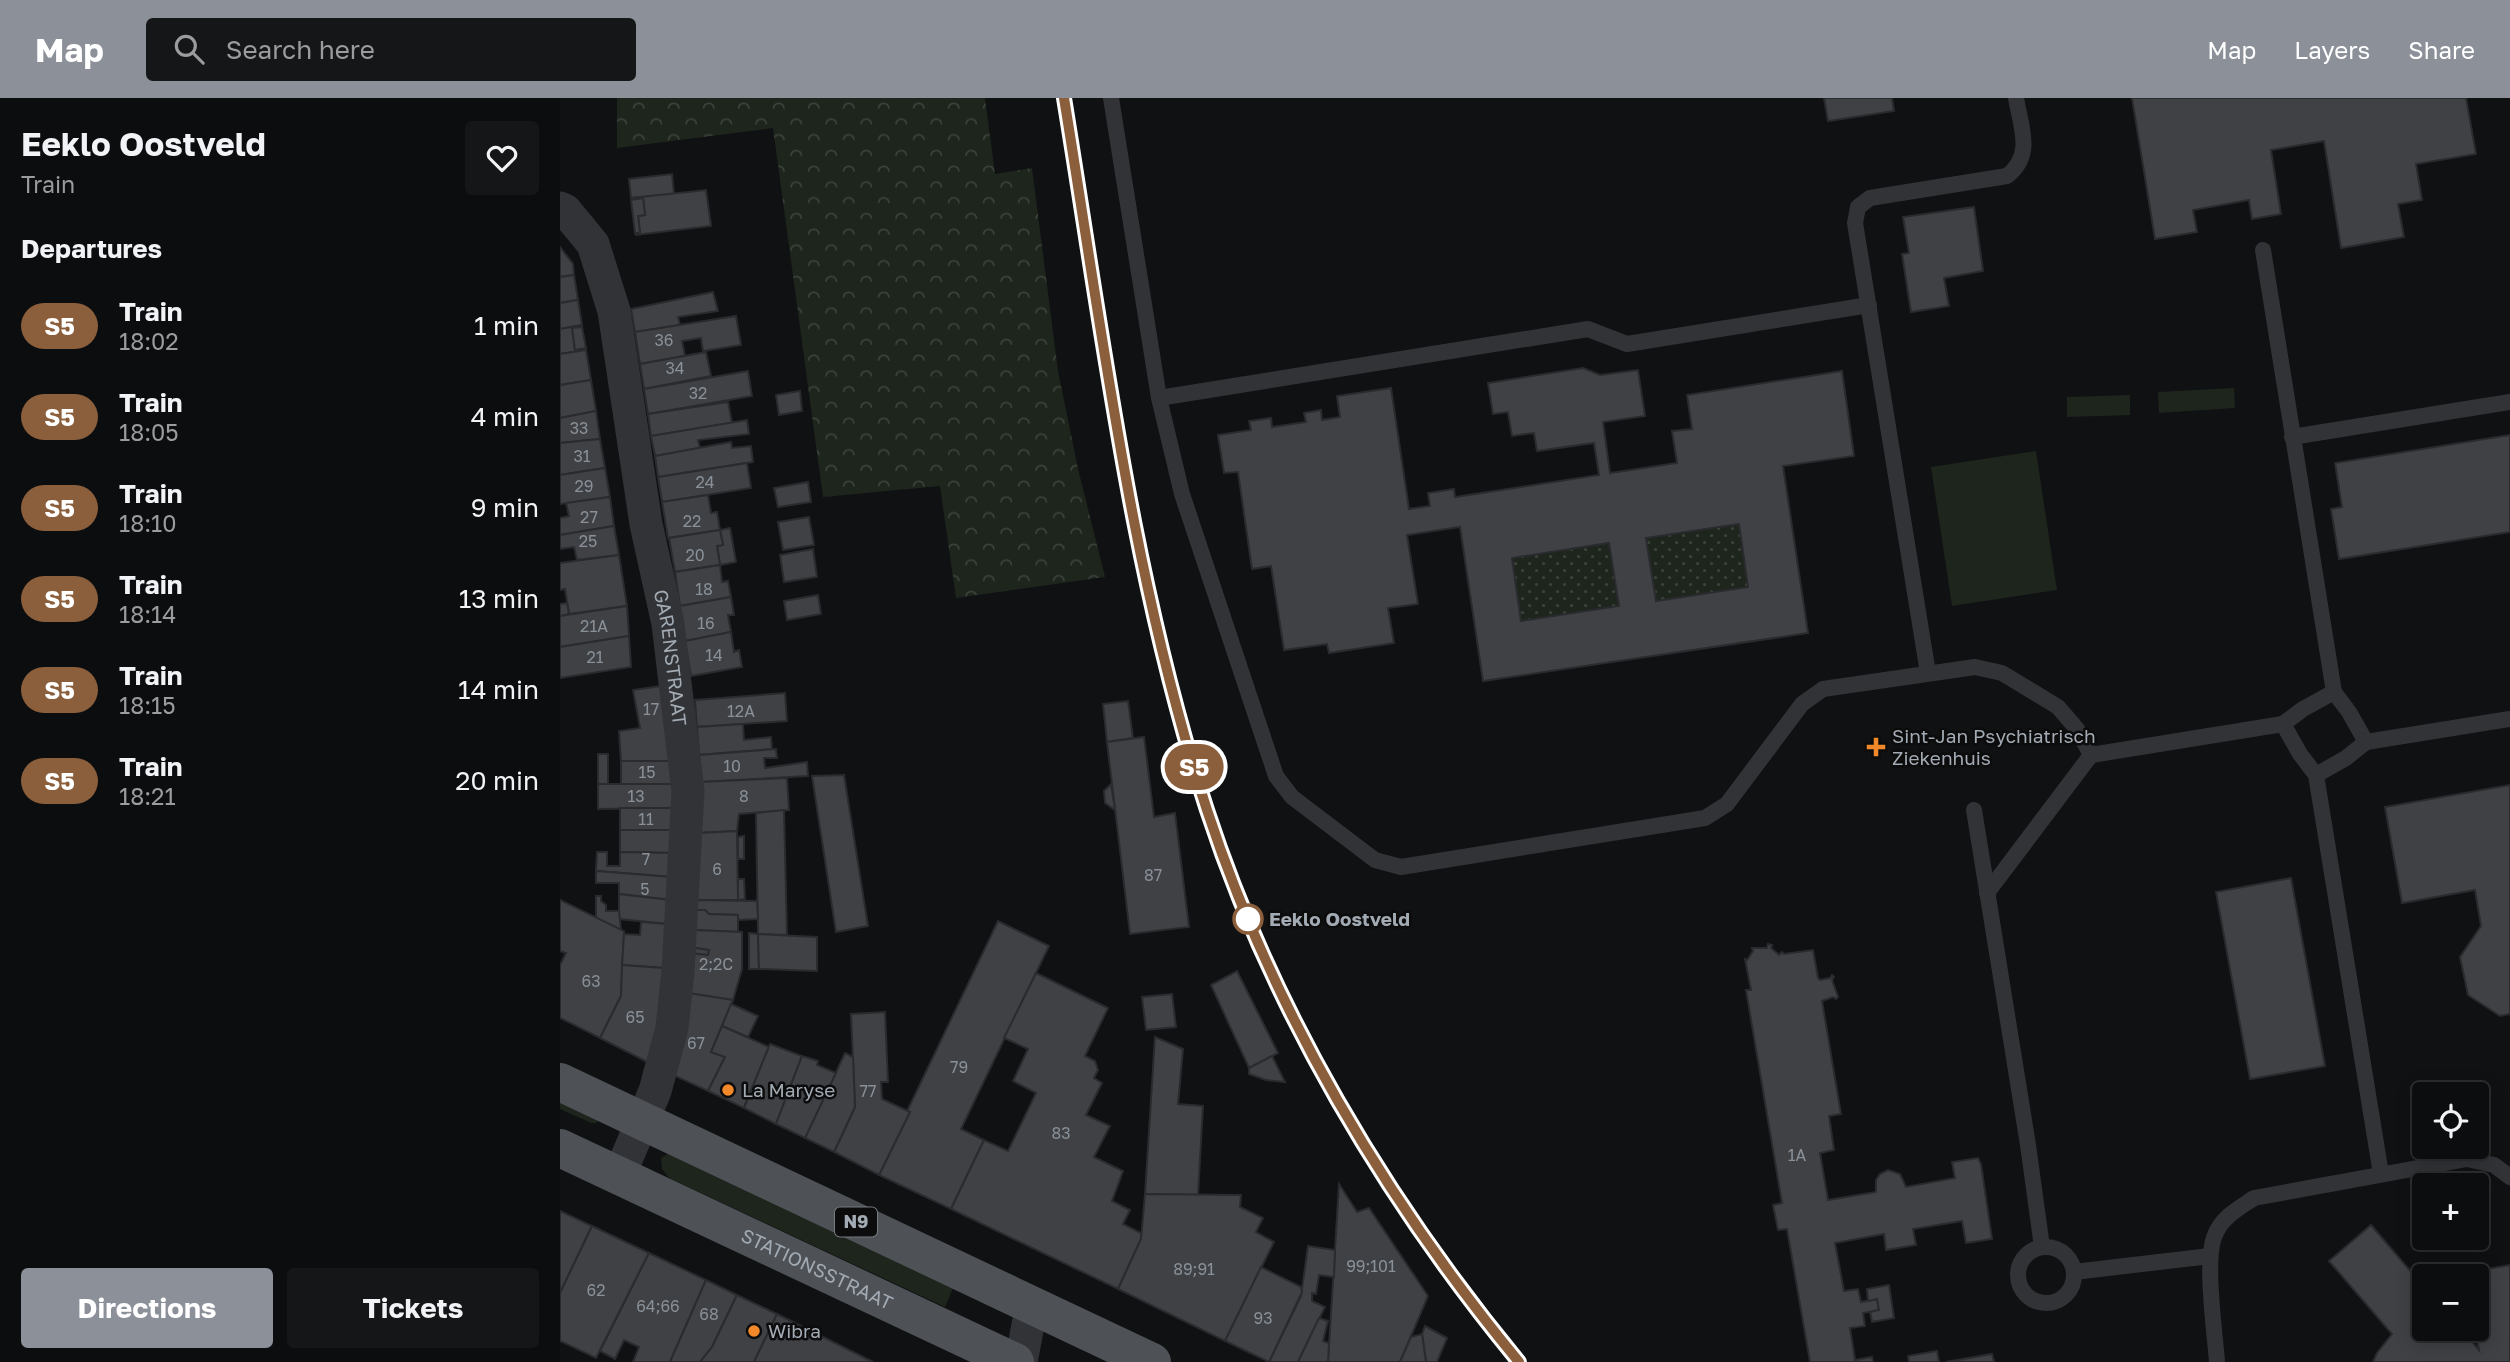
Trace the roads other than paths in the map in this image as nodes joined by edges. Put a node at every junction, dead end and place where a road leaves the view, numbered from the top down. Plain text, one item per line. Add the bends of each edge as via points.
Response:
1 (1111, 98) edge
2 (2016, 98) edge
3 (560, 208) edge
4 (2263, 250) dead end
5 (1869, 305) junction
6 (1159, 398) junction
7 (2510, 402) edge
8 (2292, 436) junction
9 (1928, 673) junction
10 (2334, 692) junction
11 (2510, 719) edge
12 (2283, 724) junction
13 (2366, 742) junction
14 (2091, 755) junction
15 (2316, 775) junction
16 (1974, 810) dead end
17 (1987, 893) junction
18 (560, 1082) edge
19 (642, 1121) junction
20 (560, 1148) edge
21 (2381, 1174) junction
22 (619, 1176) junction
23 (2510, 1177) edge
24 (2042, 1247) junction
25 (2210, 1256) junction
26 (2074, 1272) junction
27 (1032, 1304) junction
28 (1015, 1362) edge
29 (1021, 1362) edge
30 (1152, 1362) edge
31 (2217, 1362) edge

1 - 6 lane
2 - 5 lane via 2025,152 2019,167 2007,176 1870,198 1858,207 1856,223
3 - 19 street, GARENSTRAAT via 593,244 614,311 646,524 668,624 688,791 672,1028
4 - 8 lane
5 - 6 lane via 1627,344 1588,329
5 - 9 lane
6 - 9 lane via 1182,494 1276,776 1292,797 1375,860 1401,867 1705,818 1727,804 1802,704 1823,689
7 - 8 lane
8 - 10 lane
9 - 14 lane via 1975,667 2002,673 2058,707
10 - 12 lane
10 - 13 lane
11 - 13 lane
12 - 14 lane
12 - 15 lane
13 - 15 lane
14 - 17 lane
15 - 21 lane
16 - 17 lane
17 - 24 lane
18 - 19 main road, N9
19 - 22 street
19 - 27 main road, N9
20 - 22 main road, STATIONSSTRAAT
21 - 23 lane via 2467,1159 2494,1165
21 - 25 lane via 2254,1198 2231,1213 2215,1235
22 - 28 main road, STATIONSSTRAAT
24 - 26 lane via 2059,1250
24 - 26 lane via 2026,1255 2018,1272 2018,1282 2029,1297 2047,1304 2056,1301 2071,1289
25 - 26 lane
25 - 31 lane
27 - 29 street
27 - 30 main road, N9

